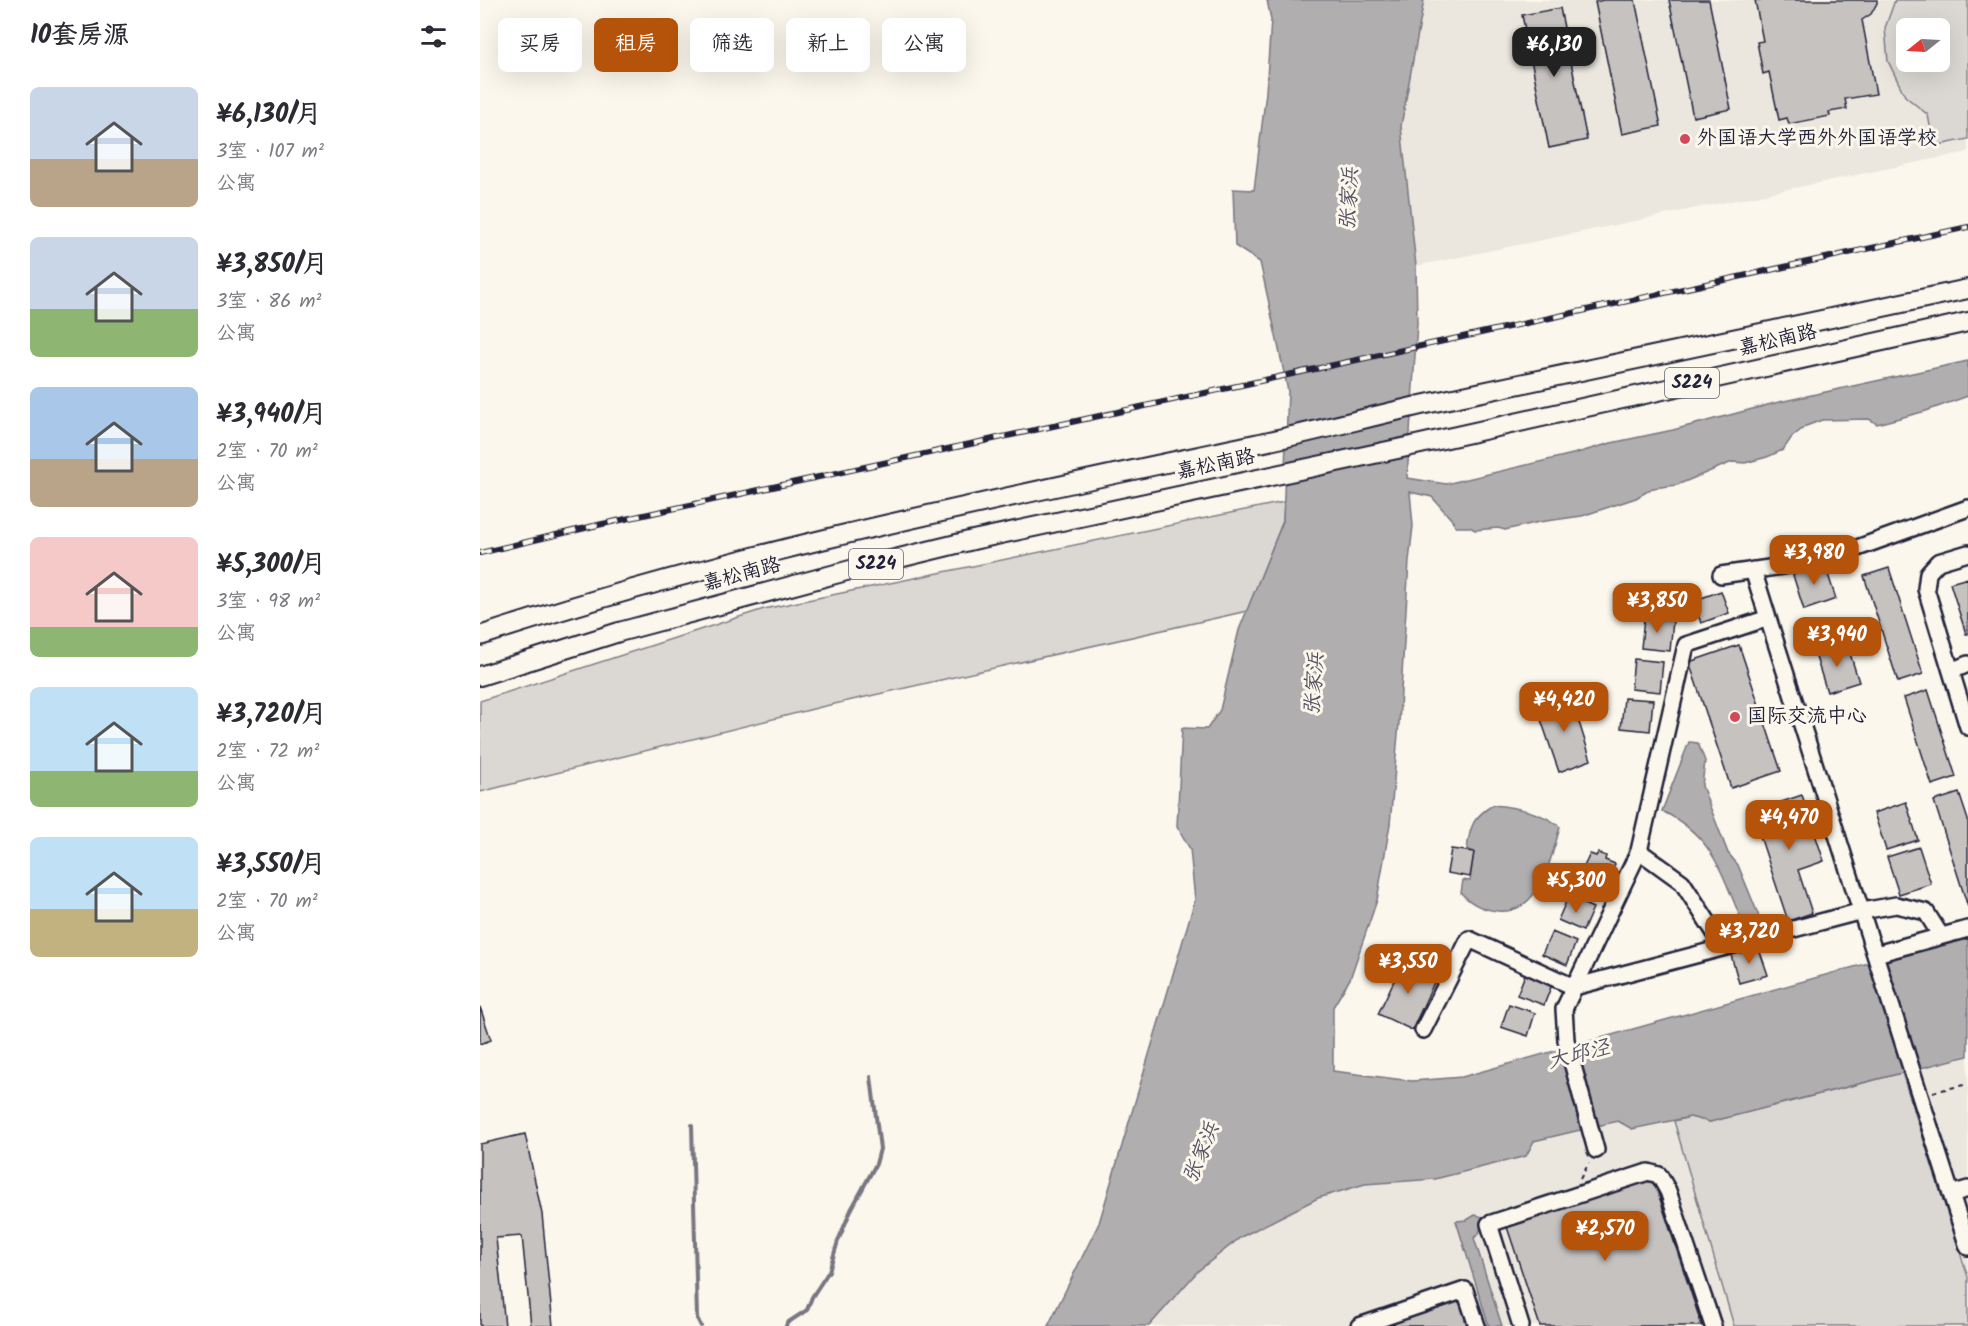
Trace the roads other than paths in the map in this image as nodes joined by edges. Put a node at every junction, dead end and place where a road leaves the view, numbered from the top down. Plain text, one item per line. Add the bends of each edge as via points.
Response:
1 (1968, 289) edge
2 (1968, 322) edge
3 (1968, 508) edge
4 (1968, 553) edge
5 (1753, 570) junction
6 (1720, 576) dead end
7 (1768, 618) junction
8 (480, 636) edge
9 (1968, 664) edge
10 (1952, 671) junction
11 (480, 676) edge
12 (1968, 727) edge
13 (1639, 851) junction
14 (1862, 910) junction
15 (1968, 929) edge
16 (1941, 936) junction
17 (1724, 947) junction
18 (1876, 954) junction
19 (1574, 987) junction
20 (1423, 1030) dead end
21 (1594, 1144) road end
22 (1968, 1189) edge
23 (1951, 1194) junction
24 (1968, 1247) edge
25 (1359, 1326) edge
26 (1477, 1326) edge
27 (1521, 1326) edge
28 (1713, 1326) edge

1 - 8 main road, 嘉松南路 / S224 via 965,505 608,596
2 - 11 main road, 嘉松南路 / S224 via 973,540 619,632
3 - 5 street via 1824,560
4 - 10 street via 1938,562 1928,573 1926,589
5 - 6 street
5 - 7 street
7 - 13 street via 1686,645
7 - 14 street
9 - 10 street
10 - 12 street
13 - 17 street via 1682,882
13 - 19 street
14 - 16 street via 1896,905 1926,912
14 - 17 street
14 - 18 street
15 - 16 street
16 - 18 street
17 - 19 street
18 - 23 street
19 - 20 street via 1469,939
19 - 21 street via 1564,1009 1566,1040
22 - 23 street
23 - 24 street
25 - 26 street via 1465,1290
27 - 28 street via 1489,1224 1648,1172 1659,1175 1668,1191

